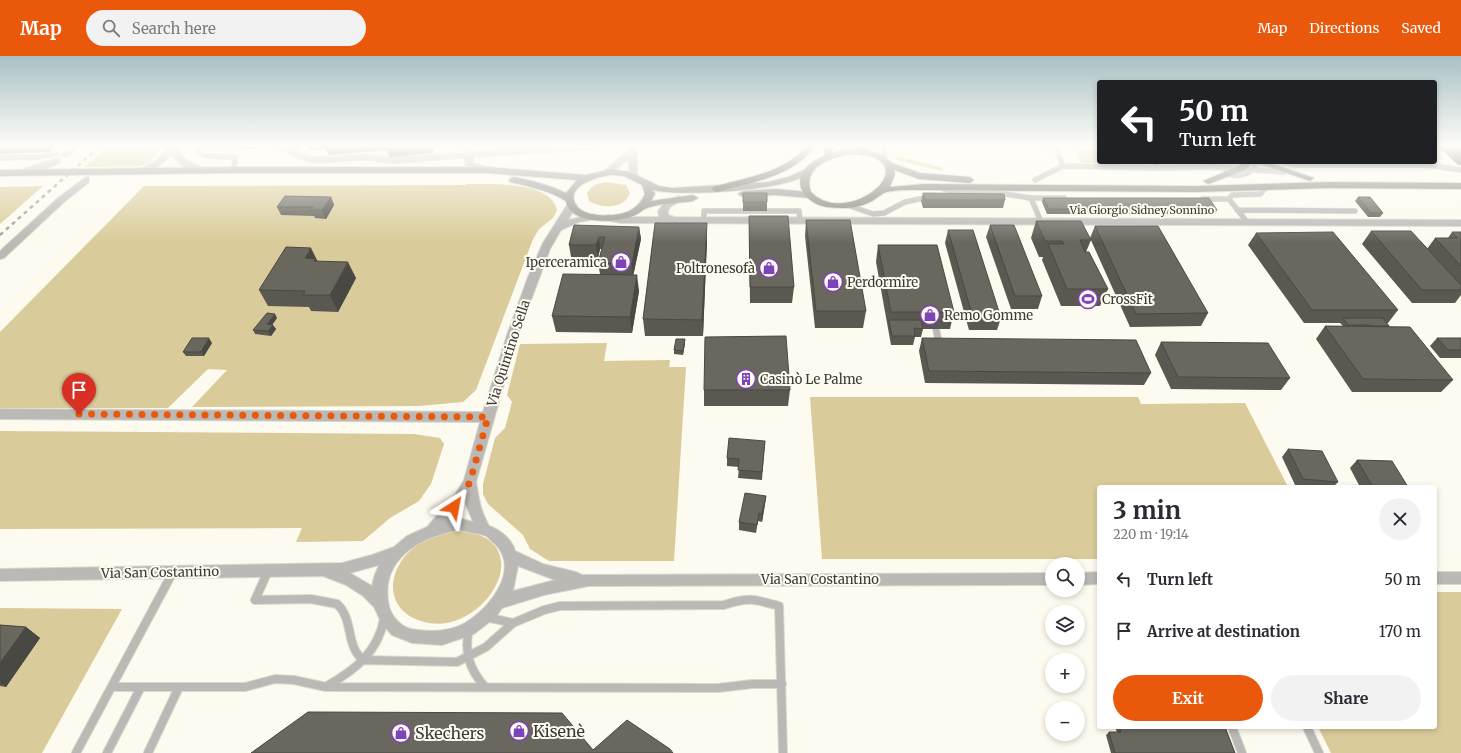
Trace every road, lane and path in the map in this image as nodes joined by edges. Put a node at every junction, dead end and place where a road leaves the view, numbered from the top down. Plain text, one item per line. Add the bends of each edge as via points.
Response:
1 (588, 178) edge
2 (200, 179) edge
3 (458, 179) edge
4 (638, 179) edge
5 (752, 179) edge
6 (793, 179) edge
7 (806, 179) edge
8 (890, 179) edge
9 (963, 179) edge
10 (1038, 179) edge
11 (1215, 179) edge
12 (1292, 179) edge
13 (1350, 179) edge
14 (86, 180) junction
15 (1035, 180) junction
16 (1461, 180) edge
17 (0, 181) edge
18 (1208, 181) junction
19 (646, 183) junction
20 (1429, 185) junction
21 (1267, 186) junction
22 (1461, 186) edge
23 (939, 187) junction
24 (716, 189) junction
25 (884, 190) junction
26 (1461, 192) edge
27 (808, 195) junction
28 (932, 197) edge
29 (955, 197) edge
30 (1031, 198) junction
31 (1070, 198) edge
32 (679, 199) junction
33 (1197, 199) edge
34 (1229, 199) junction
35 (570, 202) junction
36 (645, 206) junction
37 (850, 206) junction
38 (1237, 210) junction
39 (1354, 211) dead end
40 (592, 217) junction
41 (608, 218) junction
42 (679, 220) junction
43 (1041, 222) junction
44 (1246, 222) junction
45 (1461, 223) edge
46 (558, 228) junction
47 (0, 256) edge
48 (936, 329) dead end
49 (938, 338) edge
50 (0, 414) edge
51 (488, 417) junction
52 (470, 482) junction
53 (483, 527) junction
54 (433, 528) junction
55 (398, 551) junction
56 (510, 555) junction
57 (320, 570) junction
58 (268, 571) junction
59 (173, 572) junction
60 (0, 575) edge
61 (1097, 578) edge
62 (1437, 578) edge
63 (1461, 578) edge
64 (1045, 579) edge
65 (1085, 579) edge
66 (589, 580) junction
67 (379, 602) junction
68 (500, 602) junction
69 (384, 617) junction
70 (486, 617) junction
71 (513, 623) junction
72 (469, 629) junction
73 (467, 658) junction
74 (363, 660) junction
75 (782, 684) junction
76 (112, 687) junction
77 (141, 687) junction
78 (179, 687) junction
79 (326, 687) junction
80 (485, 687) junction
81 (1233, 729) edge
82 (1308, 729) edge
83 (76, 753) edge
84 (107, 753) edge
85 (148, 753) edge
86 (783, 753) edge
87 (1242, 753) edge
88 (1319, 753) edge

1 - 35 main road via 574,187
2 - 14 main road
3 - 35 main road via 526,182 556,190
4 - 19 main road
5 - 24 highway
6 - 24 main road
7 - 27 main road via 804,184
8 - 25 main road
9 - 15 main road
10 - 15 lane
11 - 18 main road
12 - 18 main road
13 - 16 main road
14 - 17 main road
14 - 47 street
15 - 18 main road
19 - 24 main road via 668,191
19 - 36 main road via 650,194
20 - 21 main road
20 - 22 main road
20 - 26 main road
21 - 23 main road
21 - 34 lane via 1260,194 1232,195
23 - 25 main road
23 - 30 lane via 960,193 1005,194
25 - 37 main road via 870,200
27 - 32 main road via 776,192
27 - 37 main road via 826,204
28 - 37 lane via 905,202 884,214 873,214
29 - 30 lane
30 - 31 lane
30 - 43 lane
32 - 36 main road
32 - 42 street, Via Giorgio Sidney Sonnino via 667,205 662,215
33 - 34 lane
34 - 38 lane
35 - 40 main road via 579,212
35 - 46 street, Via Quintino Sella
36 - 41 main road via 629,215
38 - 39 lane
38 - 44 lane
40 - 41 main road
40 - 46 street via 576,220
41 - 42 street, Via Giorgio Sidney Sonnino
42 - 43 street, Via Giorgio Sidney Sonnino
43 - 44 street, Via Giorgio Sidney Sonnino
44 - 45 street, Via Giorgio Sidney Sonnino
46 - 51 street, Via Quintino Sella via 545,250 512,336
48 - 49 lane
50 - 51 street
51 - 52 street, Via Quintino Sella
52 - 53 street, Via Quintino Sella via 472,507
52 - 54 street, Via Quintino Sella via 460,499
53 - 54 street, Via San Costantino via 459,524
53 - 56 street, Via San Costantino via 503,541
54 - 55 street, Via San Costantino via 420,534
55 - 57 street, Via San Costantino via 360,565
55 - 67 street, Via San Costantino via 384,570 380,581
56 - 66 street, Via San Costantino via 531,567 554,575
56 - 68 street, Via San Costantino via 510,583
57 - 58 street, Via San Costantino
57 - 67 street, Via San Costantino via 356,582
58 - 59 street, Via San Costantino
58 - 74 lane via 255,600 324,600 336,603 348,621 351,644 356,655
59 - 60 street, Via San Costantino
59 - 76 lane
61 - 65 street
62 - 63 street
64 - 66 street, Via San Costantino
66 - 68 street, Via San Costantino via 549,586
67 - 69 street, Via San Costantino
68 - 70 street, Via San Costantino
69 - 72 street, Via San Costantino via 405,635 420,639 453,636
69 - 74 lane via 380,639
70 - 71 lane
70 - 72 street, Via San Costantino
71 - 73 lane via 486,647
71 - 75 lane via 560,606 724,605 744,599 755,599 780,606
72 - 73 lane
73 - 74 lane via 457,662
73 - 80 lane via 474,676
74 - 79 lane via 345,676
75 - 80 lane via 718,688
75 - 86 lane
76 - 77 lane
76 - 83 lane
77 - 78 lane
77 - 84 lane
78 - 79 lane via 246,687 275,679
78 - 85 lane
79 - 80 lane
81 - 87 lane
82 - 88 lane

